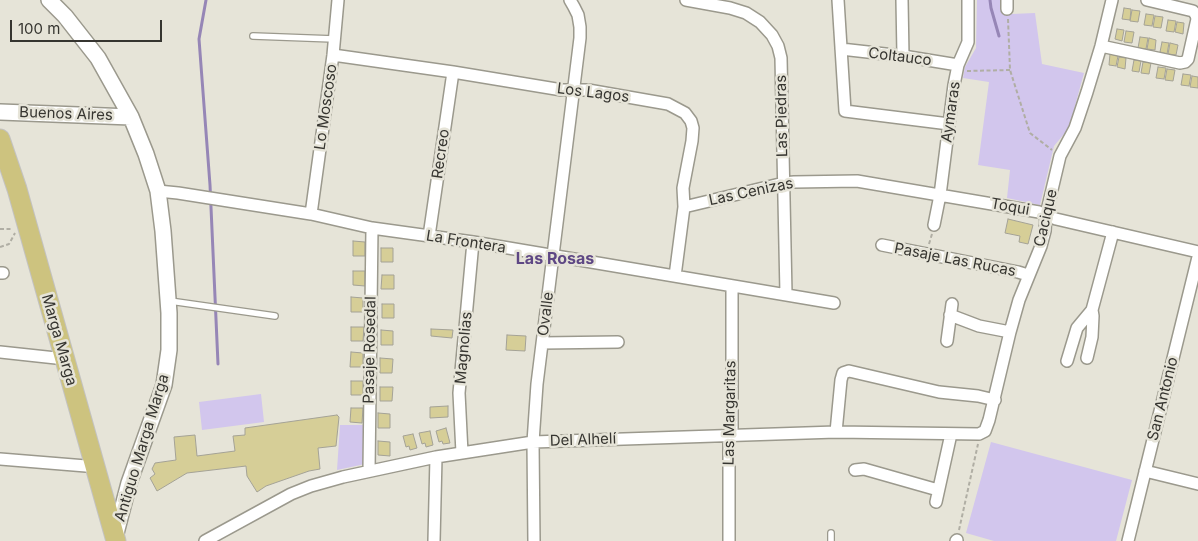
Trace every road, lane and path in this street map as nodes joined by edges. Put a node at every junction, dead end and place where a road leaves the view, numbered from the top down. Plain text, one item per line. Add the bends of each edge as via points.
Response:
1 (49, 0) edge
2 (338, 0) edge
3 (570, 0) edge
4 (686, 0) edge
5 (838, 0) edge
6 (902, 0) edge
7 (968, 0) edge
8 (1112, 0) edge
9 (1148, 0) edge
10 (1007, 4) edge
11 (253, 36) dead end
12 (334, 39) junction
13 (1101, 46) junction
14 (841, 49) junction
15 (333, 55) junction
16 (904, 56) junction
17 (957, 68) junction
18 (1010, 70) junction
19 (453, 72) junction
20 (574, 90) junction
21 (0, 112) edge
22 (131, 117) junction
23 (949, 124) junction
24 (0, 139) edge
25 (1060, 156) junction
26 (0, 178) edge
27 (848, 180) joint
28 (784, 183) junction
29 (158, 191) junction
30 (940, 195) junction
31 (684, 206) junction
32 (311, 214) junction
33 (1046, 215) junction
34 (934, 225) joint
35 (372, 228) junction
36 (8, 229) edge
37 (1113, 232) junction
38 (429, 236) junction
39 (474, 242) junction
40 (882, 245) dead end
41 (0, 247) edge
42 (1198, 252) edge
43 (926, 253) junction
44 (552, 256) junction
45 (1198, 257) edge
46 (1028, 275) junction
47 (675, 276) junction
48 (732, 286) junction
49 (786, 294) junction
50 (168, 301) junction
51 (834, 303) dead end
52 (1092, 310) junction
53 (275, 316) dead end
54 (979, 326) junction
55 (1010, 332) junction
56 (618, 342) dead end
57 (542, 343) junction
58 (0, 352) edge
59 (56, 358) junction
60 (994, 400) junction
61 (836, 432) junction
62 (951, 434) junction
63 (979, 434) joint
64 (732, 436) junction
65 (533, 442) junction
66 (978, 448) dead end
67 (462, 453) junction
68 (436, 457) junction
69 (0, 459) edge
70 (86, 466) junction
71 (854, 470) dead end
72 (1145, 470) junction
73 (369, 472) junction
74 (943, 472) junction
75 (1198, 484) edge
76 (921, 485) junction
77 (831, 533) dead end
78 (113, 540) edge
79 (956, 540) edge
80 (205, 541) edge
81 (434, 541) edge
82 (534, 541) edge
83 (729, 541) edge
84 (831, 541) edge
85 (1128, 541) edge

1 - 22 street, Antiguo Marga Marga via 98,58
2 - 12 street, Lo Moscoso
3 - 20 street, Ovalle via 580,28
4 - 28 street, Las Piedras via 746,13 760,22 778,46
5 - 14 street
6 - 16 street
7 - 17 street, Aymaras via 968,42
8 - 13 street, Cacique
9 - 13 street via 1196,14 1185,62
10 - 18 path
11 - 12 lane
12 - 15 street, Lo Moscoso
13 - 25 street, Cacique via 1076,128
14 - 16 street, Coltauco
14 - 23 street via 845,111
15 - 19 street, Los Lagos
15 - 32 street, Lo Moscoso
16 - 17 street, Coltauco
17 - 18 path
17 - 23 street, Aymaras
18 - 25 path via 1030,134
19 - 20 street, Los Lagos
19 - 38 street, Recreo
20 - 31 street, Los Lagos via 668,104 685,113 693,128 683,188
20 - 44 street, Ovalle
21 - 22 street, Buenos Aires
22 - 29 street, Antiguo Marga Marga
23 - 30 street, Aymaras
24 - 78 main road, Marga Marga via 18,189
25 - 33 street, Cacique
26 - 36 main road, Marga Marga
27 - 28 street, Las Cenizas
27 - 30 street, Toqui
28 - 31 street, Las Cenizas
28 - 49 street, Las Piedras
29 - 32 street, La Frontera
29 - 50 street, Antiguo Marga Marga
30 - 33 street, Toqui
30 - 34 street, Aymaras
31 - 47 street, Los Lagos
32 - 35 street, La Frontera
33 - 37 street, Toqui
33 - 46 street, Cacique via 1041,246
34 - 43 path
35 - 38 street, La Frontera
35 - 73 street, Pasaje Rosedal
36 - 41 path via 10,244
36 - 59 main road, Marga Marga
37 - 42 street, Toqui
37 - 52 street
38 - 39 street, La Frontera
39 - 44 street, La Frontera
39 - 67 street, Magnolias via 459,394
40 - 43 street, Pasaje Las Rucas
43 - 46 street, Pasaje Las Rucas
44 - 47 street, La Frontera
44 - 57 street, Ovalle
45 - 72 street, San Antonio
46 - 55 street, Cacique
47 - 48 street, La Frontera
48 - 49 street, La Frontera
48 - 64 street, Las Margaritas
49 - 51 street, La Frontera
50 - 53 lane
50 - 78 street, Antiguo Marga Marga via 169,350 164,385 129,483
52 - 52 street via 1091,359 1069,357 1077,328
54 - 54 street via 951,309 948,336
54 - 55 street
55 - 60 street, Cacique
56 - 57 street
57 - 65 street, Ovalle
58 - 59 street
59 - 70 main road, Marga Marga
60 - 61 street via 939,392 849,371 843,373 841,380
60 - 63 street, Cacique via 985,430
61 - 62 street, Del Alhelí
61 - 64 street, Del Alhelí
62 - 63 street, Del Alhelí
62 - 74 street
64 - 65 street, Del Alhelí
64 - 83 street, Las Margaritas via 729,442
65 - 67 street, Del Alhelí
65 - 82 street, Ovalle
66 - 79 path
67 - 68 street, Del Alhelí
68 - 73 street, Del Alhelí
68 - 81 street
69 - 70 street
70 - 78 main road, Marga Marga
71 - 76 street via 864,469
72 - 75 street
72 - 85 street, San Antonio
73 - 80 street, Del Alhelí via 291,494
74 - 76 street
74 - 76 street via 937,496
77 - 84 lane

